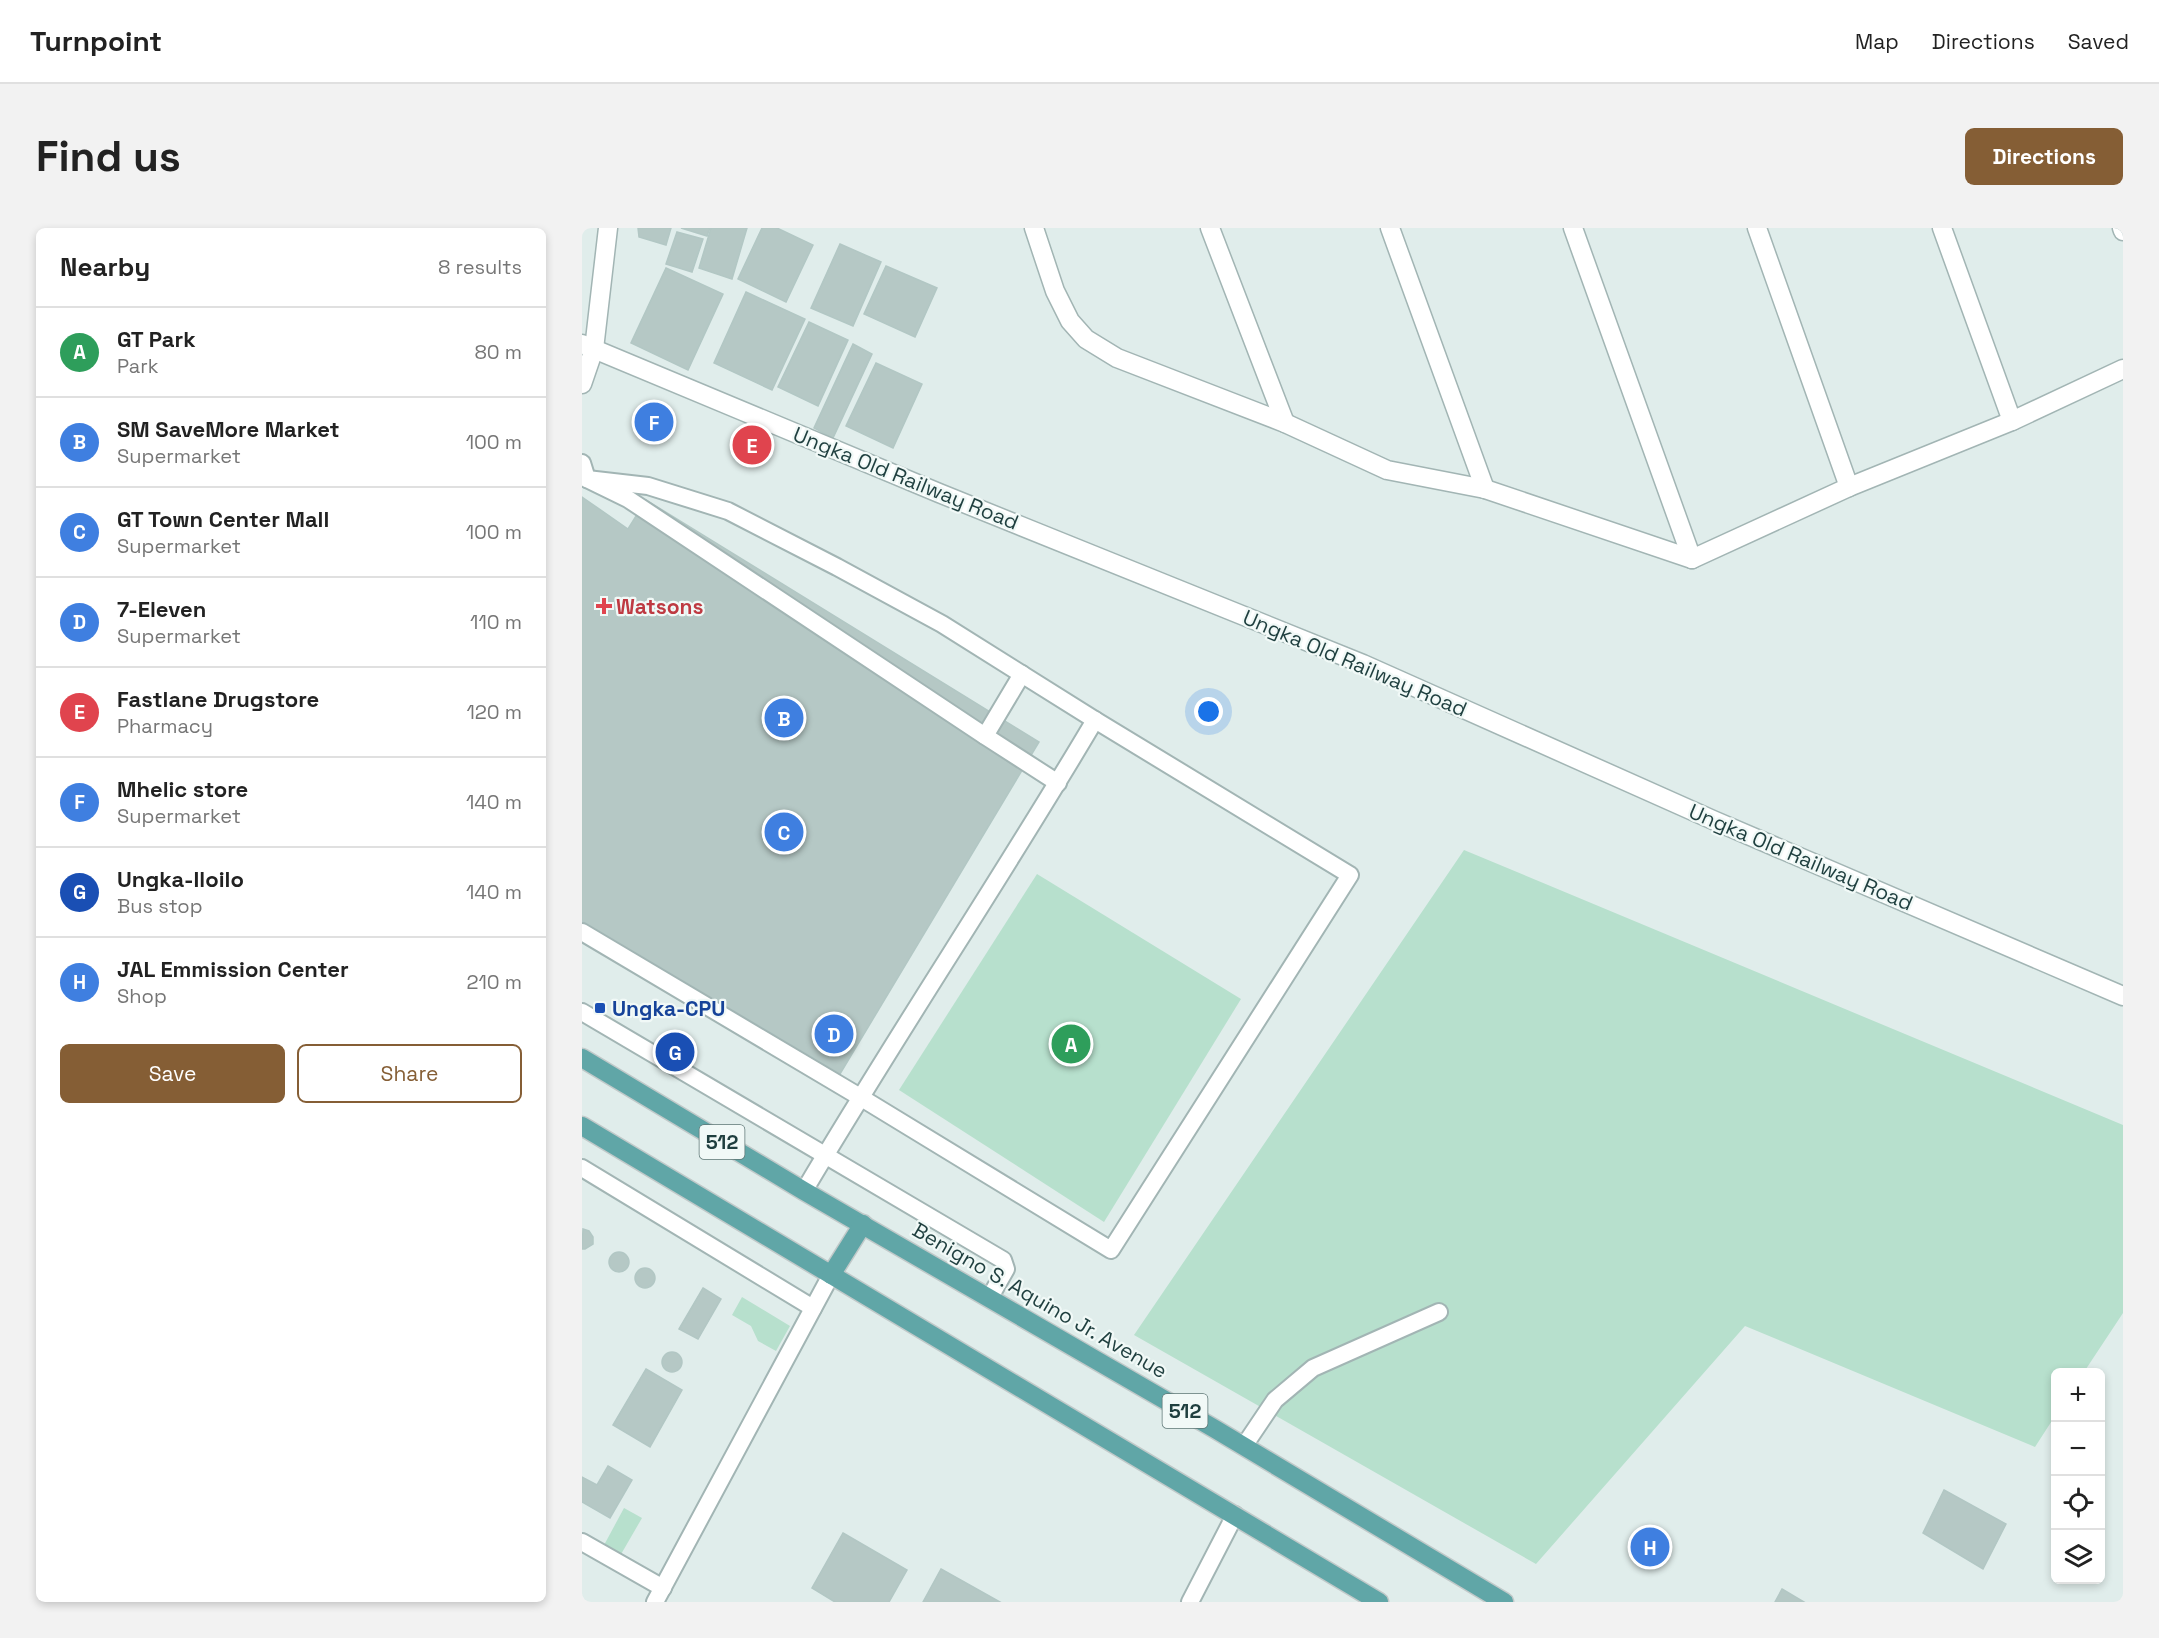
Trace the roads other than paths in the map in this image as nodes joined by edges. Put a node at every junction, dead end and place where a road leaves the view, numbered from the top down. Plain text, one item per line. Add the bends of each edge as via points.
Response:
1 (608, 228) edge
2 (1034, 228) edge
3 (1210, 228) edge
4 (1390, 228) edge
5 (1573, 228) edge
6 (1757, 228) edge
7 (1942, 228) edge
8 (588, 346) edge
9 (2123, 369) edge
10 (582, 384) edge
11 (2012, 421) junction
12 (1285, 423) junction
13 (584, 476) edge
14 (1849, 487) junction
15 (1485, 489) junction
16 (1692, 559) junction
17 (1022, 674) junction
18 (1095, 720) junction
19 (985, 736) junction
20 (1058, 783) junction
21 (582, 932) edge
22 (2123, 996) edge
23 (582, 1011) edge
24 (582, 1058) edge
25 (860, 1097) junction
26 (582, 1126) edge
27 (824, 1156) junction
28 (582, 1168) edge
29 (804, 1191) junction
30 (863, 1224) junction
31 (831, 1275) junction
32 (990, 1297) junction
33 (813, 1308) junction
34 (1439, 1311) dead end
35 (1244, 1446) junction
36 (1236, 1515) junction
37 (582, 1542) edge
38 (659, 1595) edge
39 (1190, 1602) edge
40 (1379, 1602) edge
41 (1504, 1602) edge

1 - 8 street
2 - 12 street via 1055,291 1070,321 1086,339 1117,358
3 - 12 street
4 - 15 street
5 - 16 street
6 - 14 street
7 - 11 street
8 - 10 street
8 - 22 street, Ungka Old Railway Road via 1363,664
9 - 11 street
11 - 14 street
12 - 15 street via 1387,470
13 - 17 lane via 648,486 728,511 942,624
13 - 19 lane via 628,499
14 - 16 street
15 - 16 street
17 - 18 lane
17 - 19 lane
18 - 20 lane
18 - 25 lane via 1350,874 1328,912 1111,1250
19 - 20 lane
20 - 25 lane
21 - 25 lane
23 - 27 lane
24 - 29 main road, Benigno S. Aquino Jr. Avenue / 512
25 - 27 lane
26 - 31 main road
27 - 29 lane
27 - 32 lane via 1003,1260 1006,1269
28 - 33 lane
29 - 30 main road, Benigno S. Aquino Jr. Avenue / 512
30 - 31 main road
30 - 32 main road, Benigno S. Aquino Jr. Avenue / 512
31 - 33 lane
31 - 36 main road
32 - 35 main road, Benigno S. Aquino Jr. Avenue / 512
33 - 38 lane
34 - 35 lane via 1313,1368 1275,1400
35 - 41 main road, Benigno S. Aquino Jr. Avenue / 512
36 - 39 lane
36 - 40 main road
37 - 38 lane

